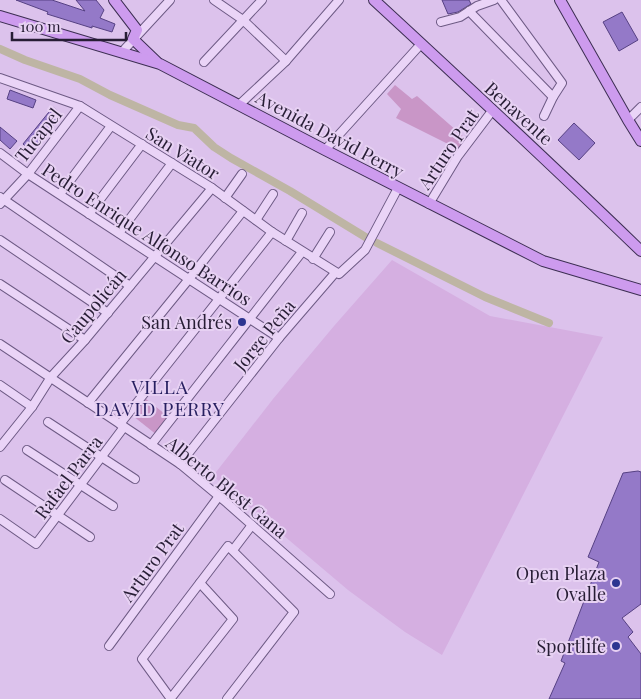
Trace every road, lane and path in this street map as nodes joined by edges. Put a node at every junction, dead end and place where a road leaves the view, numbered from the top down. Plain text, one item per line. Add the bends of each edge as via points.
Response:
1 (114, 0) edge
2 (170, 0) edge
3 (214, 0) edge
4 (262, 0) edge
5 (339, 0) edge
6 (374, 0) edge
7 (494, 0) edge
8 (501, 0) edge
9 (560, 0) edge
10 (469, 11) junction
11 (0, 16) edge
12 (243, 20) junction
13 (441, 22) dead end
14 (133, 39) junction
15 (421, 44) junction
16 (122, 52) junction
17 (286, 61) junction
18 (204, 62) dead end
19 (160, 64) junction
20 (0, 78) edge
21 (553, 97) junction
22 (239, 104) junction
23 (80, 106) junction
24 (641, 107) edge
25 (492, 111) junction
26 (544, 116) dead end
27 (628, 120) junction
28 (111, 126) junction
29 (641, 141) edge
30 (142, 144) junction
31 (325, 150) junction
32 (0, 152) edge
33 (172, 163) junction
34 (28, 174) junction
35 (242, 174) dead end
36 (212, 188) junction
37 (398, 188) junction
38 (60, 194) junction
39 (273, 194) dead end
40 (226, 198) junction
41 (1, 200) edge
42 (430, 204) junction
43 (243, 211) junction
44 (302, 213) dead end
45 (89, 214) junction
46 (256, 220) junction
47 (272, 232) junction
48 (330, 232) dead end
49 (119, 233) junction
50 (0, 240) edge
51 (286, 241) junction
52 (641, 251) edge
53 (302, 252) junction
54 (155, 256) junction
55 (313, 259) junction
56 (337, 274) junction
57 (189, 279) junction
58 (0, 284) edge
59 (130, 286) junction
60 (641, 290) edge
61 (220, 299) junction
62 (108, 313) junction
63 (250, 319) junction
64 (279, 338) junction
65 (85, 340) junction
66 (0, 344) edge
67 (51, 377) junction
68 (0, 385) edge
69 (88, 402) junction
70 (32, 407) junction
71 (48, 422) dead end
72 (122, 426) junction
73 (0, 432) edge
74 (8, 437) junction
75 (151, 445) junction
76 (0, 447) edge
77 (27, 450) dead end
78 (102, 457) junction
79 (180, 464) junction
80 (135, 479) dead end
81 (5, 480) dead end
82 (81, 485) junction
83 (219, 496) junction
84 (113, 506) dead end
85 (57, 516) junction
86 (0, 519) edge
87 (252, 526) junction
88 (90, 537) dead end
89 (233, 550) junction
90 (200, 583) junction
91 (330, 594) dead end
92 (109, 646) dead end
93 (171, 699) edge
94 (227, 699) edge

1 - 14 main road via 138,30
2 - 14 street
3 - 12 street
4 - 12 street
5 - 17 street
6 - 15 main road, Benavente
7 - 10 street
8 - 21 street via 562,83
9 - 27 main road
10 - 13 street
10 - 21 street
11 - 16 main road, Avenida David Perry
12 - 17 street
12 - 18 street
14 - 16 street
14 - 19 main road
15 - 25 main road, Benavente
15 - 31 street
16 - 19 main road, Avenida David Perry
17 - 22 street
19 - 22 main road, Avenida David Perry
20 - 23 street, San Viator
21 - 26 street
22 - 31 main road, Avenida David Perry
23 - 28 street, San Viator
23 - 34 street, Tucapel
24 - 27 street
25 - 42 street, Arturo Prat via 458,156
25 - 52 main road, Benavente
27 - 29 main road
28 - 30 street, San Viator
28 - 38 street
30 - 33 street, San Viator
30 - 45 street
31 - 37 main road, Avenida David Perry
32 - 34 street, Pedro Enrique Alfonso Barrios
33 - 36 street, San Viator
33 - 49 street
34 - 38 street, Pedro Enrique Alfonso Barrios
34 - 41 street, Tucapel
35 - 40 street
36 - 40 street, San Viator
36 - 54 street, Caupolicán
37 - 42 main road, Avenida David Perry
37 - 56 street, Jorge Peña via 365,250
38 - 45 street, Pedro Enrique Alfonso Barrios
39 - 46 street
40 - 43 street, San Viator
41 - 59 street
42 - 60 main road, Avenida David Perry via 544,261
43 - 46 street, San Viator
43 - 57 street
44 - 51 street
45 - 49 street, Pedro Enrique Alfonso Barrios
46 - 47 street, San Viator
47 - 51 street, San Viator
47 - 61 street, Rafael Parra
48 - 55 street
49 - 54 street, Pedro Enrique Alfonso Barrios
50 - 62 street
51 - 53 street, San Viator
53 - 55 street, San Viator
53 - 63 street
54 - 57 street, Pedro Enrique Alfonso Barrios
54 - 59 street, Caupolicán
55 - 56 street, San Viator
56 - 64 street, Jorge Peña
57 - 61 street, Pedro Enrique Alfonso Barrios
57 - 69 street
58 - 65 street
59 - 62 street, Caupolicán
61 - 63 street, Pedro Enrique Alfonso Barrios
61 - 72 street, Rafael Parra
62 - 65 street, Caupolicán
63 - 64 street, Pedro Enrique Alfonso Barrios
63 - 75 street
64 - 79 street, Jorge Peña
65 - 67 street, Caupolicán
66 - 67 street, Alberto Blest Gana
67 - 69 street, Alberto Blest Gana
67 - 70 street, Caupolicán
68 - 70 street
69 - 72 street, Alberto Blest Gana
70 - 74 street, Caupolicán
71 - 78 street
72 - 75 street, Alberto Blest Gana
72 - 78 street, Rafael Parra
73 - 74 street
74 - 76 street, Caupolicán
75 - 79 street, Alberto Blest Gana
77 - 82 street
78 - 80 street
78 - 82 street, Rafael Parra
79 - 83 street, Alberto Blest Gana
81 - 85 street
82 - 84 street
82 - 85 street, Rafael Parra
83 - 87 street, Alberto Blest Gana
83 - 92 street, Arturo Prat
85 - 86 street, Rafael Parra via 36,544
85 - 88 street
87 - 89 street
87 - 91 street, Alberto Blest Gana
89 - 90 street via 228,546
89 - 94 street via 294,612
90 - 93 street via 142,659
90 - 93 street via 233,619

